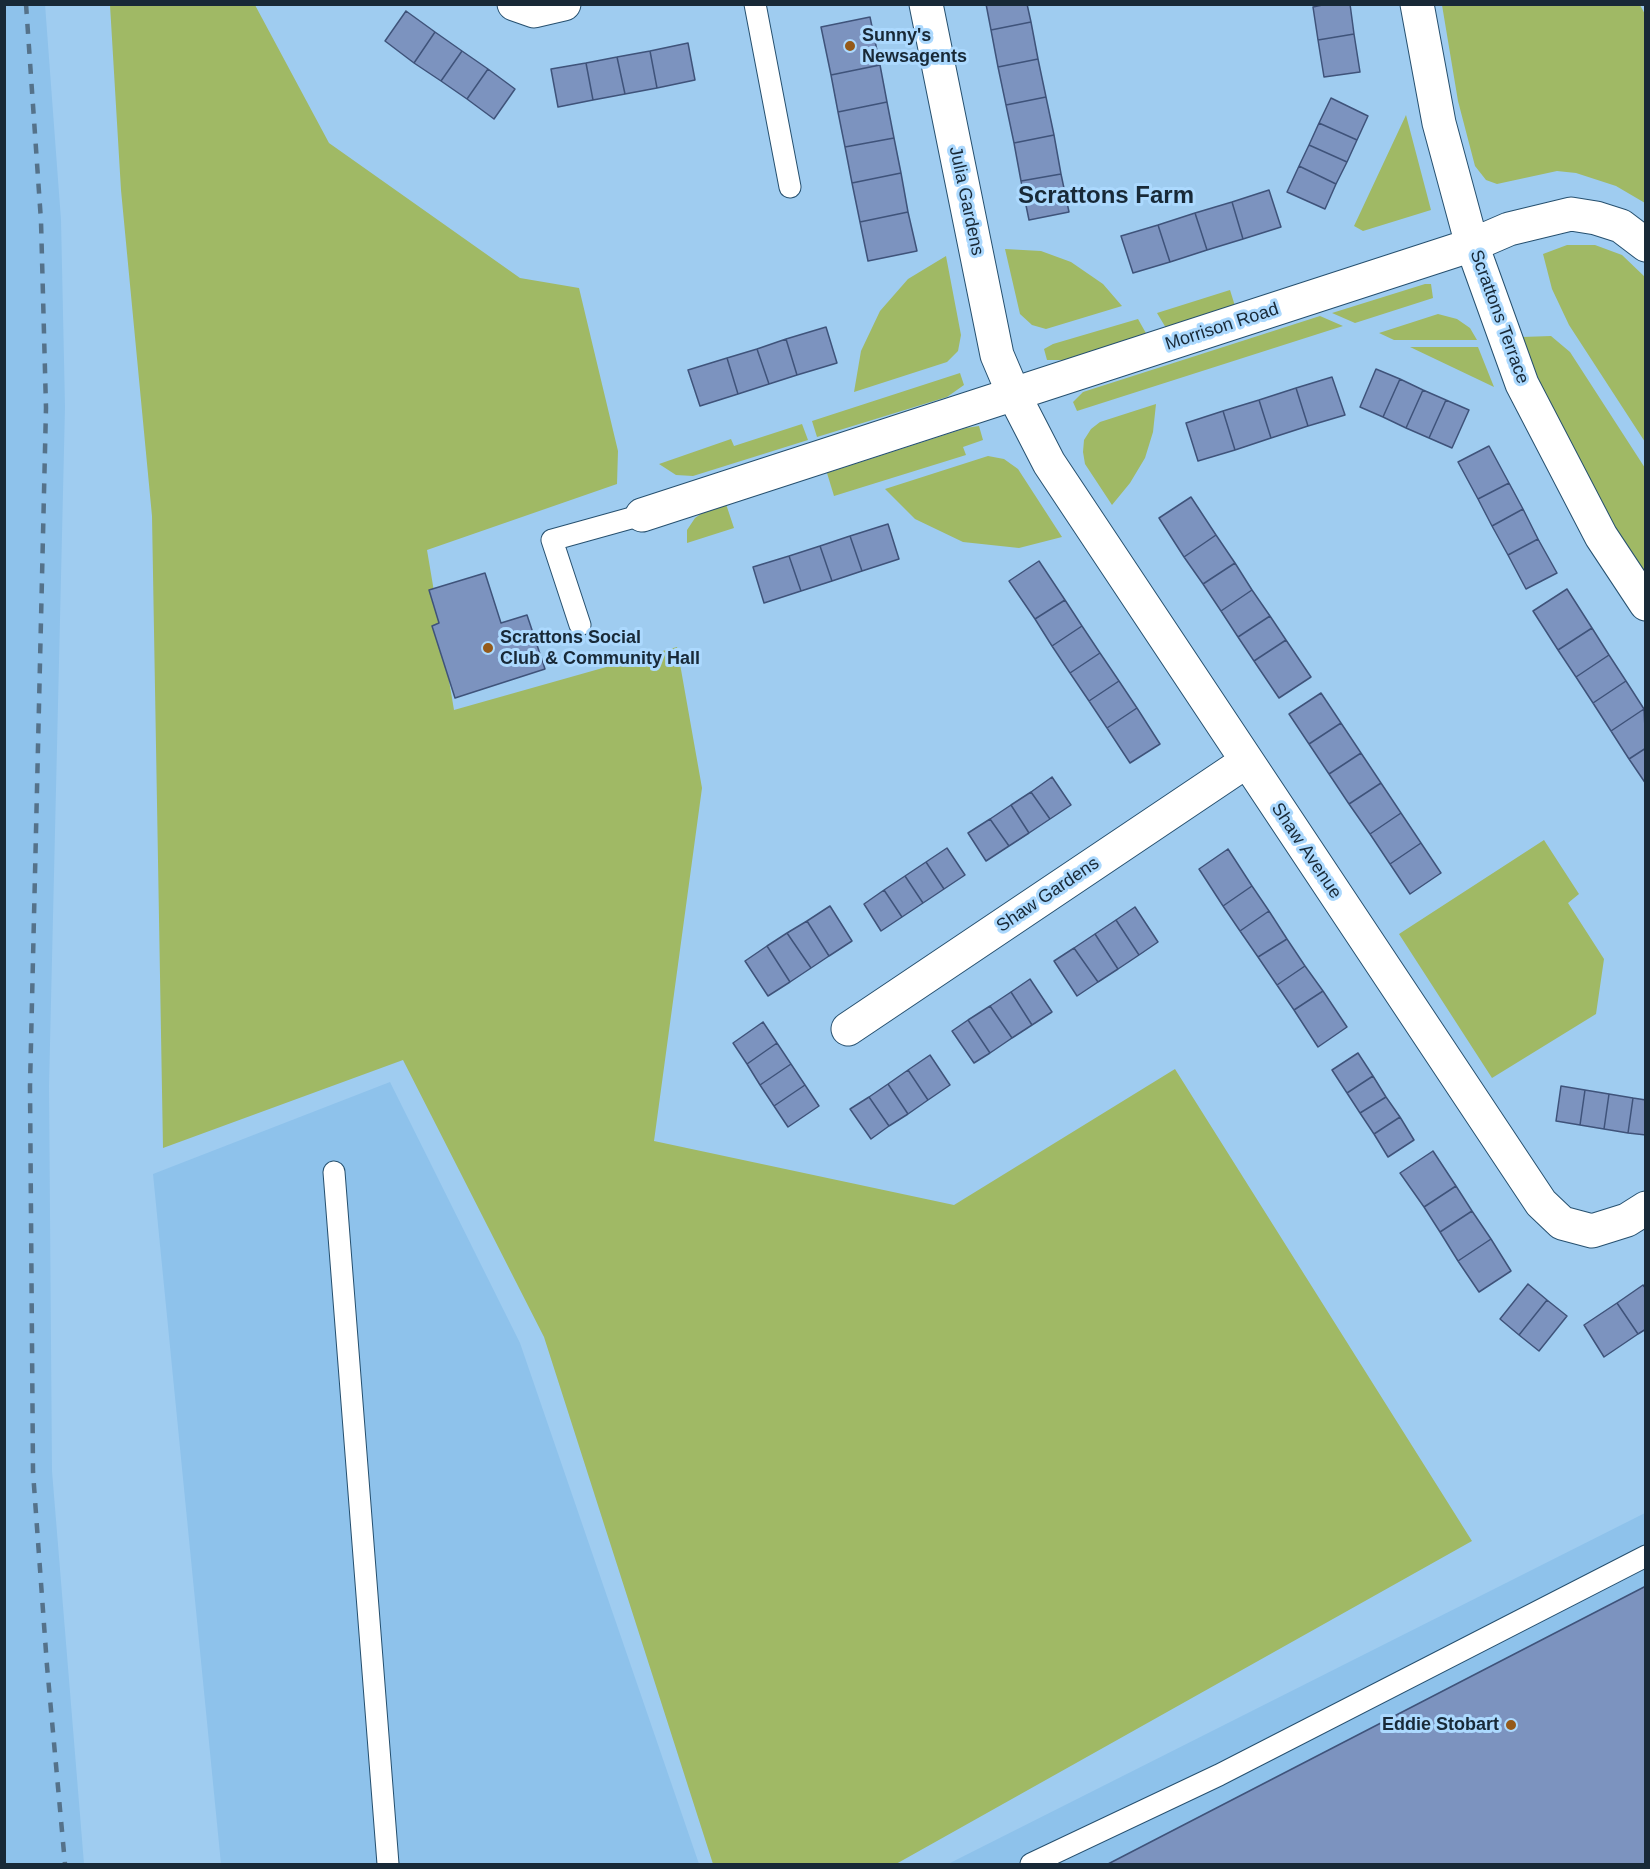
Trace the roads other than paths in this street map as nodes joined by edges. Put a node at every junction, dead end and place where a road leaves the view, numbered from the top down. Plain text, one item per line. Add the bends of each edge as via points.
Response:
1 (513, 4) edge
2 (564, 4) edge
3 (755, 4) edge
4 (926, 4) edge
5 (1417, 4) edge
6 (790, 188) dead end
7 (1472, 245) junction
8 (1646, 245) edge
9 (1014, 395) junction
10 (642, 515) joint
11 (1646, 604) edge
12 (580, 625) dead end
13 (1247, 761) junction
14 (848, 1029) dead end
15 (334, 1172) dead end
16 (1646, 1208) edge
17 (1646, 1556) edge
18 (388, 1864) edge
19 (1031, 1864) edge

1 - 2 street via 534,11
3 - 6 lane
4 - 9 street, Julia Gardens via 997,355
5 - 7 street, Scrattons Terrace via 1438,123
7 - 8 street, Morrison Road via 1509,229 1571,214 1621,226
7 - 9 street, Morrison Road
7 - 11 street, Scrattons Terrace via 1522,384 1601,536
9 - 10 street, Morrison Road
9 - 13 street, Shaw Avenue via 1049,463
10 - 12 lane via 552,540
13 - 14 street, Shaw Gardens
13 - 16 street, Shaw Avenue via 1541,1203 1562,1223 1592,1231 1627,1220
15 - 18 lane
17 - 19 lane via 1219,1775

